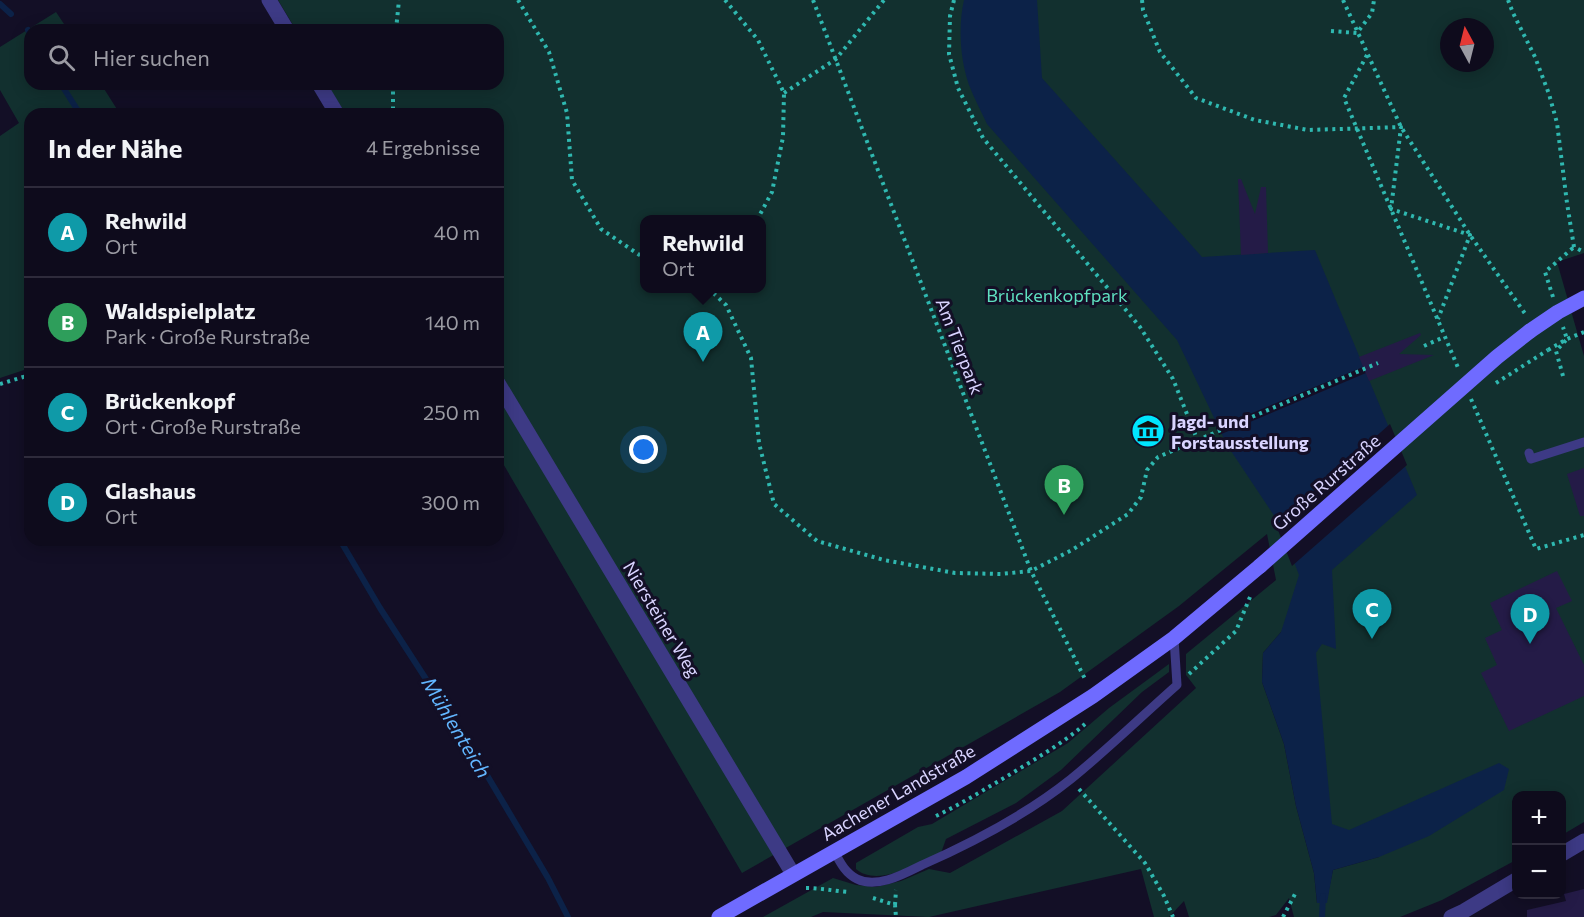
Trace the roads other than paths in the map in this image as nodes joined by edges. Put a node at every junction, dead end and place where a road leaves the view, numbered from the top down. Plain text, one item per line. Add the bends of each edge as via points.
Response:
1 (269, 0) edge
2 (283, 24) edge
3 (323, 90) edge
4 (333, 108) edge
5 (1584, 299) edge
6 (504, 393) edge
7 (1584, 442) edge
8 (1529, 453) dead end
9 (1174, 638) junction
10 (1093, 696) joint
11 (1584, 841) edge
12 (834, 851) junction
13 (1566, 852) edge
14 (793, 874) junction
15 (1512, 882) edge
16 (719, 917) edge
17 (1451, 917) edge

1 - 2 street
3 - 4 street
5 - 9 main road, Große Rurstraße, bridge via 1558,312 1488,364
6 - 14 street, Niersteiner Weg
7 - 8 lane via 1531,459
9 - 10 main road, Große Rurstraße
9 - 12 lane via 1177,684 1071,779 1022,814 969,844 896,877 875,882 858,880 845,870
10 - 12 main road, Aachener Landstraße via 966,777
11 - 13 street
12 - 14 main road, Aachener Landstraße
14 - 16 main road, Aachener Landstraße
15 - 17 street

